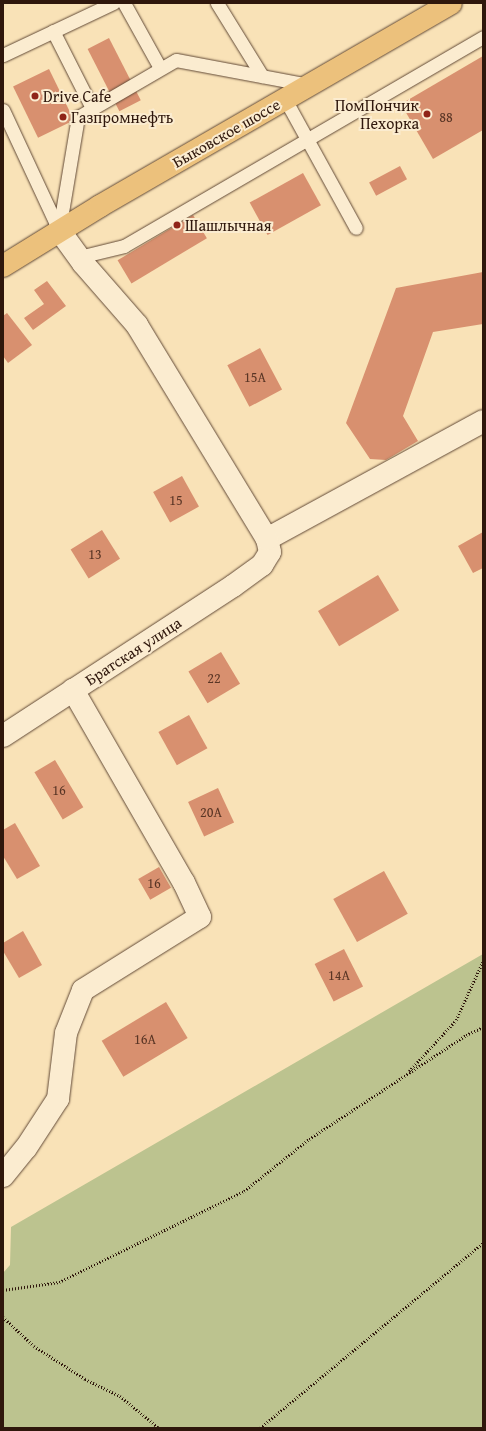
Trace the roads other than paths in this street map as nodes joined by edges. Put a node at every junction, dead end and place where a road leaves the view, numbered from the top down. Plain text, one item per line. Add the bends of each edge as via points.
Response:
1 (113, 3) edge
2 (124, 3) edge
3 (217, 3) edge
4 (451, 3) edge
5 (53, 31) junction
6 (483, 37) edge
7 (3, 55) edge
8 (160, 68) junction
9 (262, 76) junction
10 (310, 85) junction
11 (285, 100) junction
12 (92, 108) junction
13 (3, 110) edge
14 (307, 139) junction
15 (356, 228) dead end
16 (59, 230) junction
17 (79, 257) junction
18 (3, 266) edge
19 (483, 421) edge
20 (266, 539) junction
21 (73, 690) junction
22 (3, 736) edge
23 (3, 1176) edge

1 - 5 lane
2 - 8 lane
3 - 9 lane
4 - 10 main road, Быковское шоссе
5 - 7 lane
5 - 12 lane
6 - 14 lane
8 - 9 lane via 176,60
8 - 12 lane
9 - 10 lane
10 - 11 main road, Быковское шоссе
11 - 14 lane
11 - 16 main road, Быковское шоссе
12 - 16 lane via 78,117
13 - 16 lane
14 - 15 lane
14 - 17 lane via 124,246
16 - 17 street
16 - 18 main road, Быковское шоссе
17 - 20 street via 137,325
19 - 20 street
20 - 21 street, Братская улица via 270,552 262,565
21 - 22 street, Братская улица
21 - 23 street via 176,869 200,917 83,990 66,1033 58,1099 26,1148

